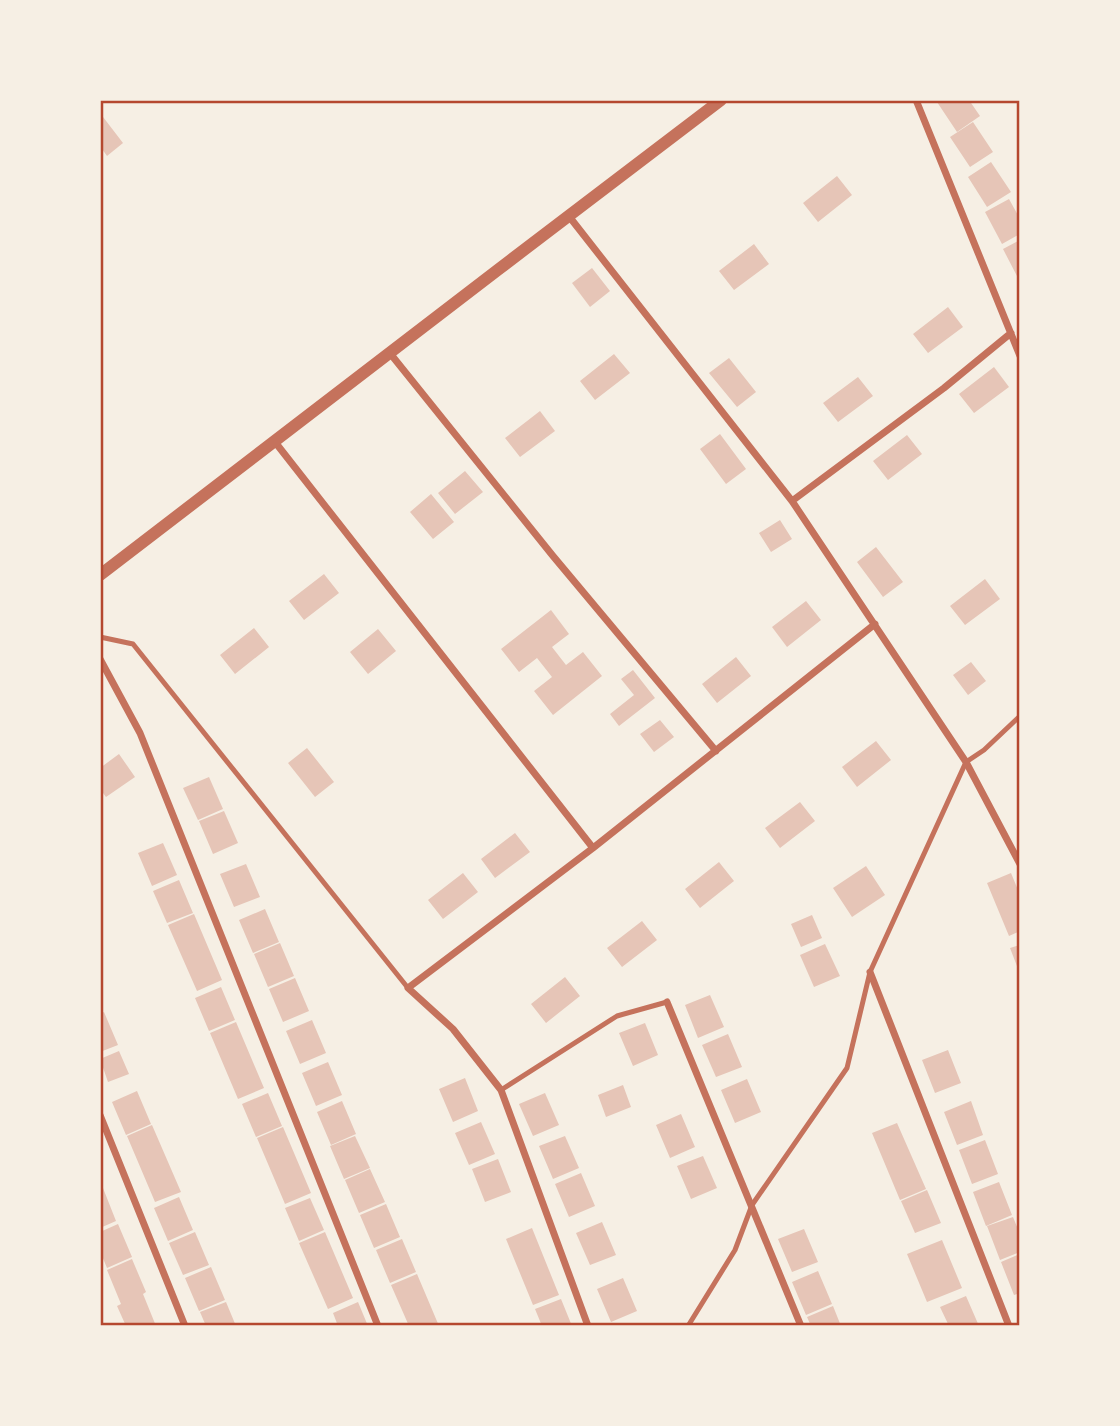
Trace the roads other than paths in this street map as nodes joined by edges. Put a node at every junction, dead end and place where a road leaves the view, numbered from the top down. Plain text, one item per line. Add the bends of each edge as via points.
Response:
1 (721, 100) edge
2 (916, 100) edge
3 (568, 215) junction
4 (1011, 333) junction
5 (389, 352) junction
6 (1020, 356) edge
7 (275, 442) junction
8 (793, 502) junction
9 (100, 575) edge
10 (875, 624) junction
11 (100, 637) edge
12 (100, 659) edge
13 (1020, 716) edge
14 (716, 751) junction
15 (966, 762) junction
16 (593, 848) junction
17 (1020, 864) edge
18 (870, 972) junction
19 (408, 988) junction
20 (667, 1002) joint
21 (501, 1090) junction
22 (100, 1115) edge
23 (752, 1205) junction
24 (185, 1326) edge
25 (378, 1326) edge
26 (588, 1326) edge
27 (688, 1326) edge
28 (801, 1326) edge
29 (1009, 1326) edge

1 - 3 street
2 - 4 street
3 - 5 street
3 - 8 street
4 - 6 street
4 - 8 street
5 - 7 street
5 - 14 street
7 - 9 street
7 - 16 street
8 - 10 street
10 - 14 street
10 - 15 street
11 - 19 lane via 133,643
12 - 25 street via 141,733
13 - 15 lane
14 - 16 street
15 - 17 street
15 - 18 lane
16 - 19 street
18 - 23 lane via 847,1068
18 - 29 street
19 - 21 street via 453,1029
20 - 21 lane via 617,1016
20 - 23 street
21 - 26 street
22 - 24 street
23 - 27 lane via 735,1250
23 - 28 street

